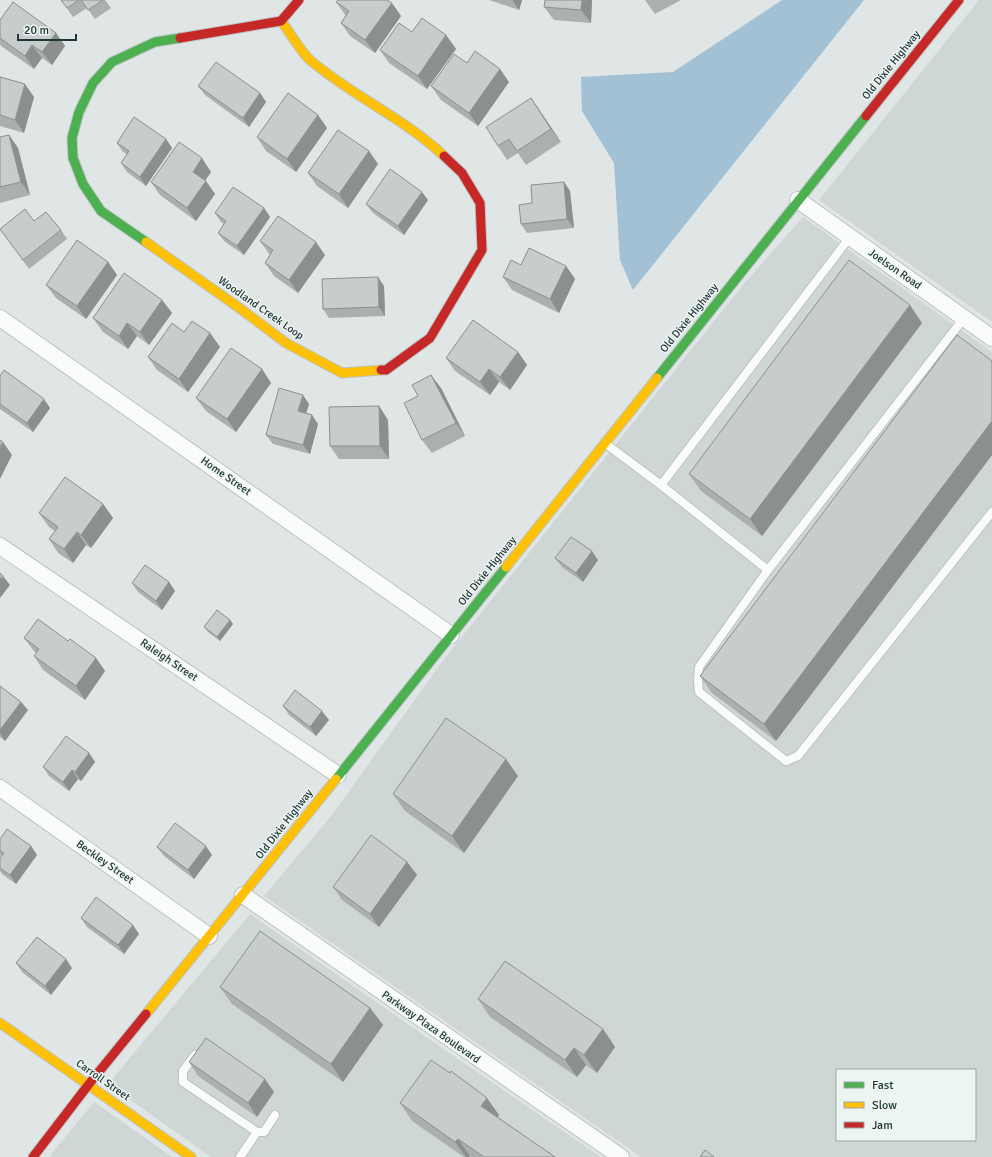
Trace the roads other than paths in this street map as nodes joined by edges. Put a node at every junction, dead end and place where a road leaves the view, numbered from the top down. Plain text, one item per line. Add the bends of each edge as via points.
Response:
1 (299, 0) edge
2 (959, 0) edge
3 (281, 21) junction
4 (798, 200) junction
5 (850, 237) junction
6 (0, 318) edge
7 (964, 318) junction
8 (992, 338) edge
9 (604, 443) junction
10 (661, 484) junction
11 (992, 512) edge
12 (0, 546) edge
13 (768, 570) junction
14 (451, 635) junction
15 (338, 775) junction
16 (0, 788) edge
17 (243, 895) junction
18 (209, 936) junction
19 (0, 1023) edge
20 (198, 1051) edge
21 (89, 1084) junction
22 (275, 1115) dead end
23 (257, 1132) junction
24 (33, 1157) edge
25 (191, 1157) edge
26 (240, 1157) edge
27 (620, 1157) edge

1 - 3 street
2 - 4 street, Old Dixie Highway
3 - 3 street, Woodland Creek Loop via 155,42 112,62 94,83 80,112 72,138 73,158 83,184 101,211 286,342 342,373 386,370 430,338 482,250 480,204 462,173 429,142 309,59
4 - 5 street, Joelson Road
4 - 9 street, Old Dixie Highway
5 - 7 street, Joelson Road
5 - 10 lane
6 - 14 street, Home Street
7 - 8 street, Joelson Road
7 - 13 lane
9 - 10 lane
9 - 14 street, Old Dixie Highway
10 - 13 lane
11 - 13 lane via 798,756 786,761 699,692 699,667
12 - 15 street, Raleigh Street
14 - 15 street, Old Dixie Highway
15 - 17 street, Old Dixie Highway
16 - 18 street, Beckley Street
17 - 18 street, Old Dixie Highway
17 - 27 street, Parkway Plaza Boulevard
18 - 21 street, Old Dixie Highway
19 - 21 street, Carroll Street
20 - 23 lane via 183,1071 183,1082
21 - 24 street, Old Dixie Highway
21 - 25 street, Carroll Street
22 - 23 lane via 264,1132
23 - 26 lane

